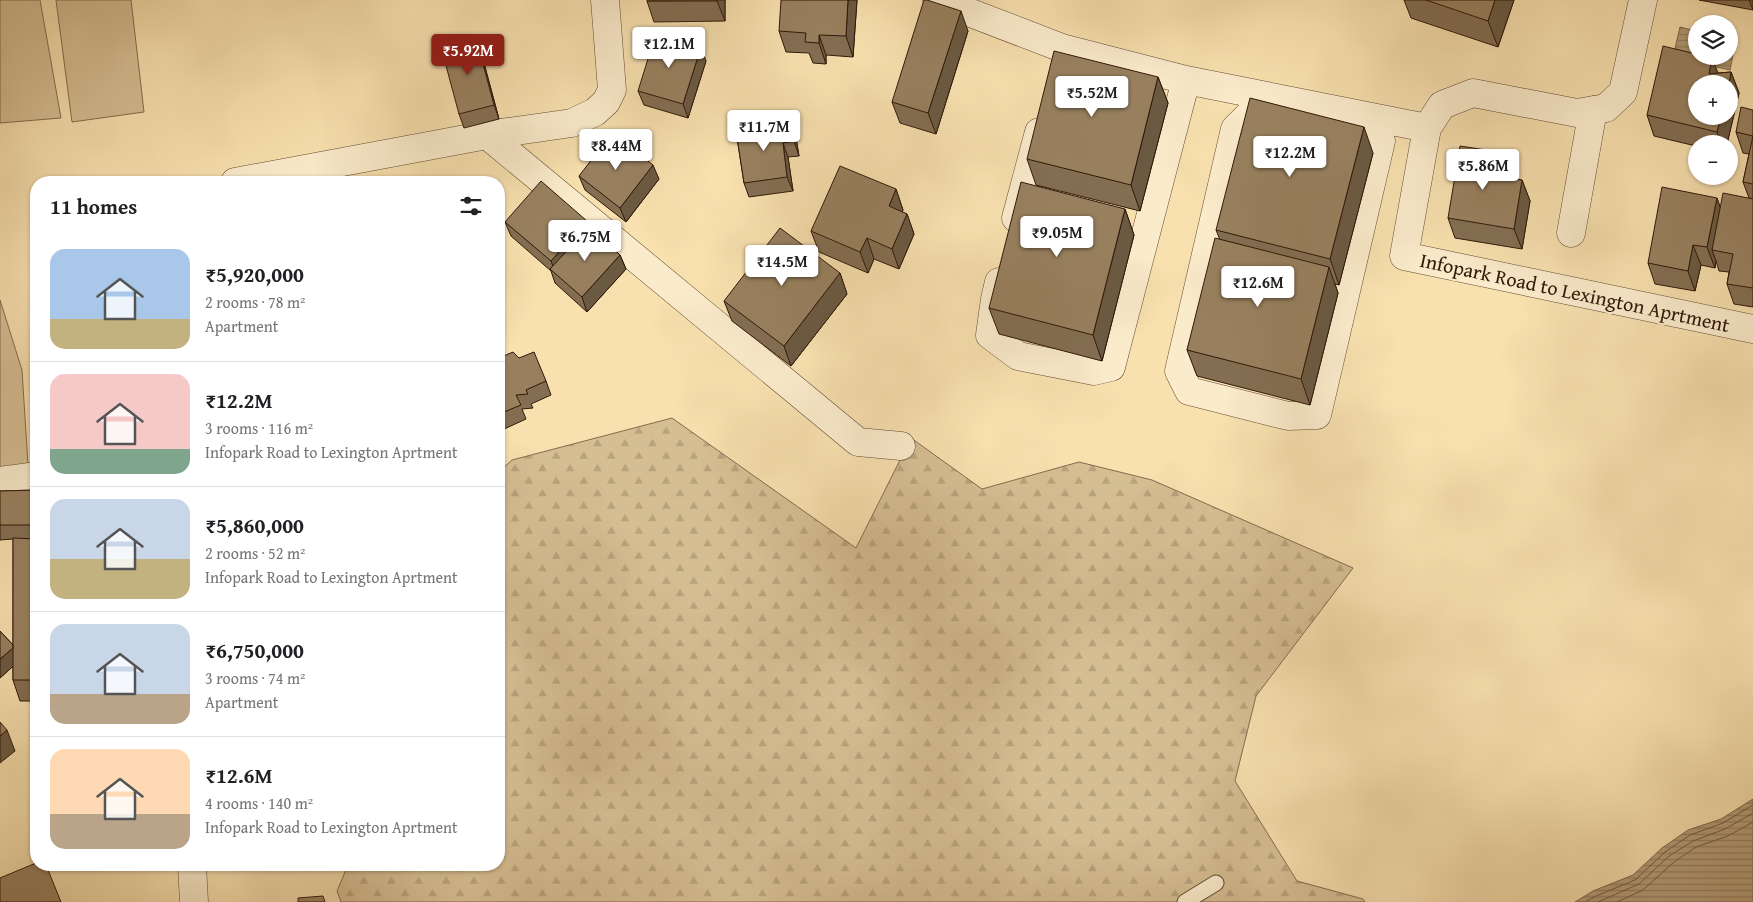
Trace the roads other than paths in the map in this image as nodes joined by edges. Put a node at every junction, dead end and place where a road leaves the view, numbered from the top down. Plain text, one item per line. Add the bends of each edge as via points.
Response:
1 (605, 0) edge
2 (937, 0) edge
3 (1643, 0) edge
4 (1186, 80) junction
5 (1046, 106) edge
6 (1592, 110) junction
7 (1427, 128) junction
8 (1383, 131) junction
9 (488, 135) junction
10 (267, 176) edge
11 (1571, 233) dead end
12 (1753, 329) edge
13 (901, 446) dead end
14 (30, 477) edge
15 (0, 480) edge
16 (192, 871) edge
17 (1216, 883) dead end
18 (194, 902) edge
19 (1184, 902) edge

1 - 9 street via 612,79 612,90 606,102 595,112 572,123
2 - 4 street via 1059,58
3 - 6 street via 1623,92 1606,108
4 - 5 street via 1111,367 1094,371 1018,356 990,335 995,299
4 - 8 street
6 - 7 street via 1576,113 1473,93 1442,105
6 - 11 street
7 - 8 street
7 - 12 street, Infopark Road to Lexington Aprtment via 1404,256
8 - 8 street via 1317,415 1288,416 1190,391 1179,371 1235,130 1250,114
9 - 10 street
9 - 13 street via 858,442
14 - 15 street
16 - 18 street
17 - 19 lane

